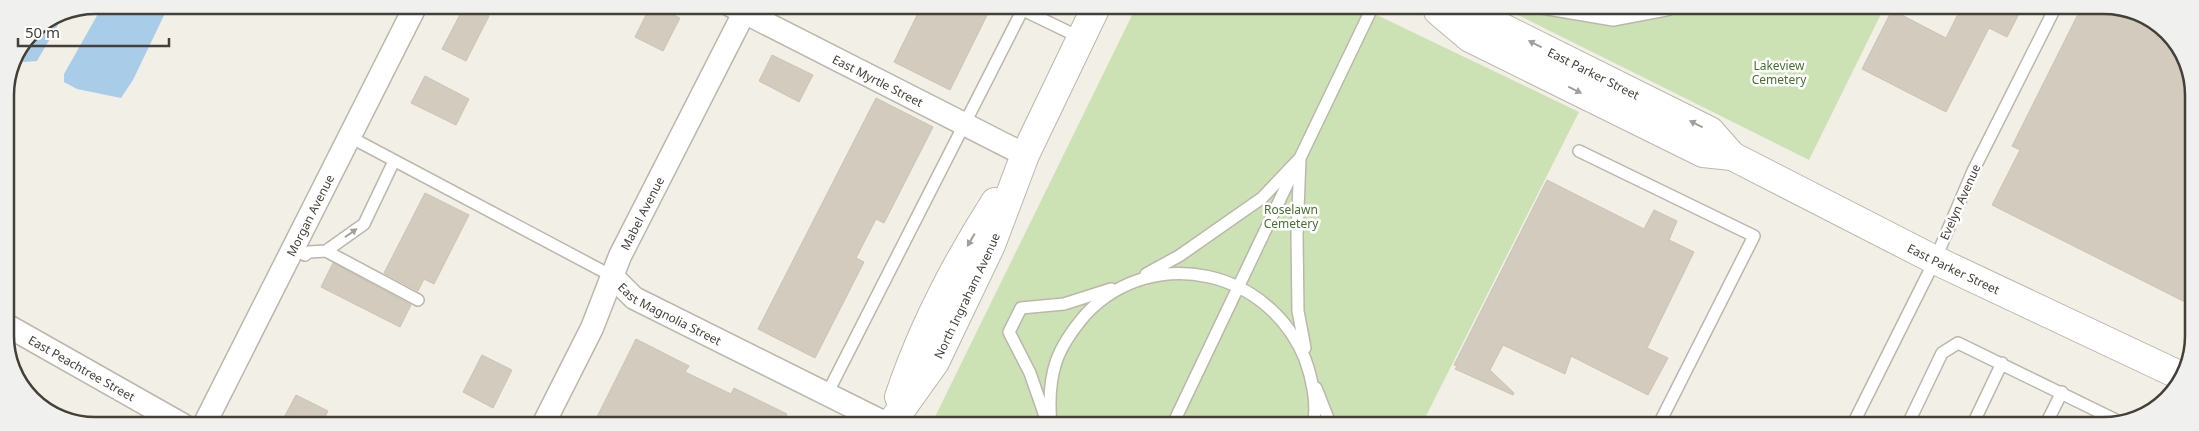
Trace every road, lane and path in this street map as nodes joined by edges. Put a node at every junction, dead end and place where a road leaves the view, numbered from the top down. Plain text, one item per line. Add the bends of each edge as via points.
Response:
1 (412, 14) edge
2 (738, 14) edge
3 (752, 14) edge
4 (1021, 14) edge
5 (1035, 14) edge
6 (1093, 14) edge
7 (1369, 14) edge
8 (1464, 14) edge
9 (1577, 14) edge
10 (1645, 14) edge
11 (2052, 14) edge
12 (1081, 38) junction
13 (965, 125) junction
14 (350, 137) junction
15 (1580, 151) dead end
16 (1025, 155) junction
17 (1300, 158) junction
18 (394, 161) junction
19 (294, 249) junction
20 (326, 251) junction
21 (1935, 260) junction
22 (612, 276) junction
23 (1131, 283) junction
24 (1239, 286) junction
25 (418, 300) dead end
26 (14, 329) edge
27 (2002, 363) junction
28 (2176, 374) edge
29 (1311, 376) junction
30 (2062, 392) junction
31 (827, 394) junction
32 (168, 417) edge
33 (208, 417) edge
34 (547, 417) edge
35 (872, 417) edge
36 (895, 417) edge
37 (1047, 417) edge
38 (1049, 417) edge
39 (1176, 417) edge
40 (1314, 417) edge
41 (1327, 417) edge
42 (1663, 417) edge
43 (1856, 417) edge
44 (1911, 417) edge
45 (1976, 417) edge
46 (2050, 417) edge
47 (2110, 417) edge

1 - 14 street, Morgan Avenue
2 - 22 street, Mabel Avenue
3 - 13 street, East Myrtle Street
4 - 13 lane
5 - 12 lane
6 - 12 street, North Ingraham Avenue
7 - 17 lane
8 - 21 street, East Parker Street via 1490,21 1710,131 1732,156
9 - 10 lane via 1613,20
11 - 21 lane, Evelyn Avenue via 1973,171
12 - 16 street, North Ingraham Avenue
13 - 16 street, East Myrtle Street
13 - 31 lane
14 - 18 lane, East Magnolia Street
14 - 19 street, Morgan Avenue
15 - 42 lane via 1754,236
16 - 36 street, North Ingraham Avenue via 992,246 935,362
17 - 23 lane via 1262,198 1179,256
17 - 24 lane
17 - 29 lane via 1296,236 1298,311
20 -> 18 lane via 364,224
18 - 22 lane, East Magnolia Street
19 - 20 lane via 305,255
19 - 33 street, Morgan Avenue
20 - 25 lane
21 - 28 street, East Parker Street
21 - 43 lane, Evelyn Avenue
22 - 31 street, East Magnolia Street via 634,298
22 - 34 street, Mabel Avenue via 592,328
23 - 24 lane via 1167,274 1204,275
23 - 37 lane via 1064,304 1021,308 1009,332 1030,373
23 - 38 lane via 1098,302 1073,328 1056,361 1048,398
24 - 29 lane via 1272,308 1284,323 1296,339
24 - 39 lane
26 - 32 street, East Peachtree Street
27 - 30 lane
27 - 44 lane via 1958,343 1942,353
27 - 45 lane
29 - 40 lane
29 - 41 lane
30 - 46 lane
30 - 47 lane
31 - 35 street, East Magnolia Street

